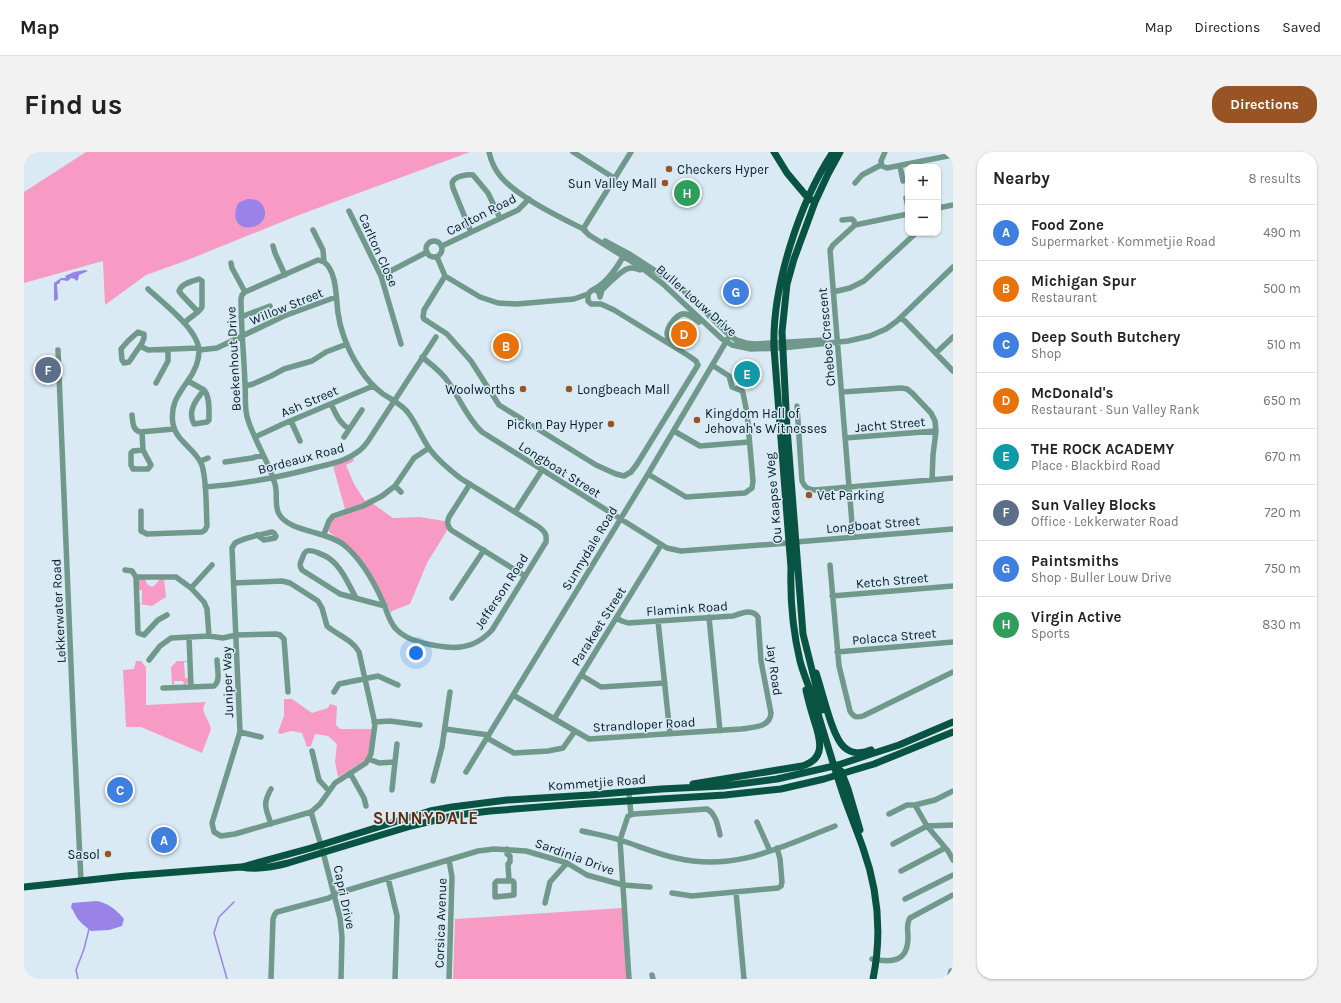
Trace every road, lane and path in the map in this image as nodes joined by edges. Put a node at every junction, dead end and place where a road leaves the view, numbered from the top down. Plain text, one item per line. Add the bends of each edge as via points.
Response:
1 (30, 152) edge
2 (489, 152) edge
3 (573, 152) edge
4 (631, 152) edge
5 (774, 152) edge
6 (832, 152) edge
7 (840, 152) edge
8 (885, 152) edge
9 (24, 157) edge
10 (953, 157) edge
11 (881, 164) junction
12 (926, 164) edge
13 (900, 166) junction
14 (905, 166) edge
15 (614, 178) junction
16 (903, 181) dead end
17 (855, 183) dead end
18 (808, 198) junction
19 (530, 199) junction
20 (815, 202) junction
21 (953, 205) edge
22 (941, 207) edge
23 (349, 211) dead end
24 (905, 215) edge
25 (500, 218) junction
26 (842, 220) dead end
27 (855, 225) junction
28 (583, 229) junction
29 (313, 230) dead end
30 (471, 232) junction
31 (913, 236) edge
32 (273, 246) dead end
33 (442, 246) junction
34 (427, 252) junction
35 (626, 256) junction
36 (437, 257) junction
37 (324, 262) junction
38 (231, 263) dead end
39 (953, 267) edge
40 (285, 275) junction
41 (381, 276) junction
42 (445, 276) junction
43 (610, 282) junction
44 (148, 289) dead end
45 (594, 289) junction
46 (245, 292) junction
47 (833, 292) junction
48 (588, 294) junction
49 (675, 294) junction
50 (600, 296) junction
51 (336, 297) junction
52 (574, 299) junction
53 (592, 303) junction
54 (270, 306) dead end
55 (614, 310) junction
56 (198, 312) junction
57 (242, 317) junction
58 (901, 317) junction
59 (184, 323) junction
60 (668, 328) junction
61 (714, 333) junction
62 (243, 335) junction
63 (656, 335) junction
64 (730, 335) junction
65 (436, 337) dead end
66 (953, 337) edge
67 (725, 342) junction
68 (835, 342) junction
69 (347, 344) junction
70 (401, 344) dead end
71 (671, 344) junction
72 (778, 345) junction
73 (140, 346) junction
74 (199, 349) junction
75 (58, 350) dead end
76 (168, 350) junction
77 (936, 353) junction
78 (422, 357) junction
79 (712, 364) junction
80 (953, 371) edge
81 (188, 381) junction
82 (156, 383) dead end
83 (246, 386) junction
84 (372, 386) junction
85 (204, 390) junction
86 (842, 392) junction
87 (394, 401) junction
88 (331, 404) junction
89 (797, 406) dead end
90 (362, 410) dead end
91 (132, 415) dead end
92 (291, 421) junction
93 (174, 428) junction
94 (349, 429) junction
95 (674, 431) junction
96 (936, 431) junction
97 (142, 432) junction
98 (255, 437) junction
99 (344, 437) dead end
100 (845, 438) junction
101 (300, 441) dead end
102 (749, 442) junction
103 (429, 448) junction
104 (143, 450) dead end
105 (263, 455) junction
106 (208, 458) dead end
107 (201, 461) junction
108 (225, 462) dead end
109 (542, 470) junction
110 (648, 474) junction
111 (953, 478) edge
112 (273, 479) junction
113 (932, 480) junction
114 (470, 484) junction
115 (395, 486) junction
116 (205, 487) junction
117 (849, 487) junction
118 (401, 492) dead end
119 (141, 511) dead end
120 (515, 512) junction
121 (620, 520) junction
122 (953, 529) edge
123 (324, 534) junction
124 (257, 535) dead end
125 (853, 536) junction
126 (792, 542) junction
127 (661, 545) junction
128 (484, 550) junction
129 (212, 565) dead end
130 (830, 565) dead end
131 (125, 570) dead end
132 (525, 576) junction
133 (136, 577) junction
134 (234, 583) junction
135 (953, 586) edge
136 (191, 588) junction
137 (832, 596) junction
138 (356, 598) junction
139 (452, 598) dead end
140 (385, 606) junction
141 (167, 615) dead end
142 (709, 617) junction
143 (758, 617) joint
144 (616, 618) junction
145 (658, 621) junction
146 (236, 635) junction
147 (209, 636) junction
148 (189, 637) junction
149 (953, 642) edge
150 (807, 651) junction
151 (837, 652) junction
152 (149, 660) dead end
153 (217, 660) dead end
154 (801, 662) junction
155 (953, 672) edge
156 (581, 675) junction
157 (365, 678) junction
158 (665, 683) junction
159 (398, 685) dead end
160 (191, 687) junction
161 (164, 688) dead end
162 (288, 692) dead end
163 (334, 692) dead end
164 (450, 692) dead end
165 (513, 695) junction
166 (554, 719) junction
167 (374, 722) junction
168 (953, 722) edge
169 (420, 725) dead end
170 (765, 725) joint
171 (445, 729) junction
172 (575, 731) junction
173 (720, 731) junction
174 (931, 731) junction
175 (240, 732) junction
176 (953, 732) edge
177 (670, 734) junction
178 (261, 737) dead end
179 (488, 737) junction
180 (397, 744) dead end
181 (312, 751) dead end
182 (369, 759) junction
183 (395, 762) junction
184 (836, 765) junction
185 (466, 772) dead end
186 (350, 773) junction
187 (839, 775) junction
188 (433, 780) dead end
189 (271, 789) dead end
190 (661, 789) junction
191 (392, 790) dead end
192 (329, 791) junction
193 (953, 791) edge
194 (629, 792) junction
195 (630, 801) junction
196 (915, 805) junction
197 (366, 806) dead end
198 (311, 812) junction
199 (889, 814) dead end
200 (631, 815) junction
201 (757, 822) dead end
202 (272, 824) junction
203 (953, 825) edge
204 (835, 826) dead end
205 (926, 826) junction
206 (582, 831) dead end
207 (720, 835) dead end
208 (620, 840) junction
209 (320, 844) junction
210 (893, 844) dead end
211 (777, 848) junction
212 (945, 848) junction
213 (770, 851) junction
214 (323, 852) junction
215 (507, 852) junction
216 (449, 860) junction
217 (953, 860) edge
218 (567, 863) junction
219 (241, 867) junction
220 (901, 871) dead end
221 (953, 875) edge
222 (388, 878) junction
223 (81, 881) junction
224 (509, 881) dead end
225 (623, 885) junction
226 (24, 887) edge
227 (650, 887) dead end
228 (736, 892) junction
229 (672, 893) dead end
230 (334, 894) junction
231 (953, 895) edge
232 (905, 899) dead end
233 (545, 903) dead end
234 (874, 959) junction
235 (951, 971) dead end
236 (272, 979) edge
237 (340, 979) edge
238 (395, 979) edge
239 (449, 979) edge
240 (629, 979) edge
241 (744, 979) edge
242 (868, 979) edge
243 (873, 979) edge
244 (949, 979) edge

1 - 9 street
2 - 19 street, Buller Louw Drive via 500,176 511,187
3 - 15 street
4 - 15 street
5 - 18 main road via 787,173
6 - 18 main road, Ou Kaapse Weg
7 - 20 main road, Ou Kaapse Weg
8 - 11 street
10 - 12 street
11 - 13 street via 887,168
11 - 17 street via 862,174
13 - 14 street
13 - 16 street
15 - 28 street
18 - 20 main road
18 - 72 main road, Ou Kaapse Weg via 781,279 775,319
19 - 25 street, Carlton Road via 518,210
19 - 28 street, Buller Louw Drive
20 - 72 main road, Ou Kaapse Weg via 794,259
21 - 22 street
23 - 41 street, Carlton Close
24 - 27 street
25 - 30 street, Carlton Road
25 - 30 street via 488,193 473,176 466,175 455,179 453,188
26 - 27 street via 852,219
27 - 47 street, Chebec Crescent via 830,250
28 - 35 street, Buller Louw Drive
28 - 35 street, Buller Louw Drive via 621,250
29 - 37 street via 323,250
30 - 33 street, Carlton Road
31 - 47 street via 864,281
32 - 40 street
33 - 34 street via 431,239
33 - 36 street via 442,251
34 - 36 street via 430,256
34 - 41 street
35 - 43 street via 622,267
35 - 45 street
35 - 49 street, Buller Louw Drive
35 - 64 street, Buller Louw Drive via 681,288
36 - 42 street
37 - 40 street, Boekenhout Drive via 318,260
37 - 51 street via 331,269
38 - 46 street
39 - 58 street, Buller Louw Drive
40 - 46 street, Boekenhout Drive
41 - 70 street, Carlton Close
42 - 52 street via 480,297 498,303
42 - 71 street via 424,310 424,320 447,334 471,361 498,405 596,465 616,474 624,476 631,472 698,365 696,360
43 - 49 street via 623,270 634,268
43 - 50 street
44 - 59 street
45 - 48 street
45 - 50 street
46 - 57 street, Boekenhout Drive via 241,300
47 - 68 street, Chebec Crescent
48 - 52 street
48 - 53 street via 587,299
49 - 61 street, Buller Louw Drive
50 - 53 street via 598,301
50 - 55 street
51 - 62 street, Willow Street via 284,316
51 - 69 street
52 - 53 street
53 - 55 street via 602,304
54 - 57 street
55 - 63 street
56 - 56 street via 179,291 183,286 199,279 202,281 203,302
56 - 59 street
57 - 62 street, Boekenhout Drive
58 - 68 street, Buller Louw Drive via 886,329 870,336
58 - 77 street
59 - 74 street
60 - 61 street via 674,320 684,314 692,316
60 - 63 street via 662,334
60 - 71 street
61 - 67 street, Buller Louw Drive
62 - 74 street, Willow Street via 217,348
62 - 83 street, Boekenhout Drive
63 - 71 street
64 - 67 street, Sunnydale Road
64 - 72 street, Buller Louw Drive via 746,343
65 - 78 street, Bordeaux Road
66 - 77 street
67 - 72 street, Buller Louw Drive via 744,348
67 - 79 street, Sunnydale Road
68 - 72 street, Buller Louw Drive via 822,340
68 - 86 street, Chebec Crescent
69 - 83 street via 312,361 284,369
69 - 84 street
72 - 126 main road, Ou Kaapse Weg
73 - 73 street via 145,336 138,332 121,349 122,362 129,362
73 - 76 street, Willow Street via 148,350
74 - 76 street, Willow Street
74 - 81 street via 194,370
75 - 223 street, Lekkerwater Road
76 - 82 street via 168,361
77 - 80 street
78 - 87 street, Bordeaux Road
78 - 109 street, Longboat Street via 441,372 471,420 482,432
79 - 95 street, Sunnydale Road
79 - 102 street via 728,376 732,387 743,393
81 - 85 street
81 - 93 street via 175,402 172,414
83 - 98 street, Boekenhout Drive via 246,414
84 - 87 street
84 - 88 street, Ash Street
85 - 85 street via 208,397 209,420 194,424 191,417 192,409
86 - 96 street via 907,389 931,413
86 - 100 street, Chebec Crescent
87 - 103 street, Jefferson Road via 410,414
87 - 112 street, Bordeaux Road via 367,443 356,454 332,464
88 - 92 street, Ash Street
88 - 94 street via 341,424
89 - 117 street via 804,485 811,490
90 - 94 street
91 - 97 street via 134,428
92 - 98 street, Ash Street
92 - 101 street
93 - 97 street
93 - 107 street via 182,442
94 - 99 street
95 - 102 street via 698,445
95 - 110 street, Sunnydale Road
96 - 100 street, Jacht Street
96 - 113 street
97 - 104 street
98 - 105 street, Boekenhout Drive
100 - 117 street, Chebec Crescent
102 - 110 street via 753,486 745,493 686,497
103 - 114 street, Jefferson Road via 450,470
103 - 115 street via 414,458
105 - 108 street
105 - 112 street, Boekenhout Drive
106 - 107 street
107 - 116 street
109 - 120 street
109 - 121 street, Longboat Street
110 - 121 street, Sunnydale Road
111 - 113 street
112 - 116 street, Bordeaux Road
112 - 123 street, Jefferson Road via 278,511 282,518 296,526
113 - 117 street
114 - 120 street, Jefferson Road
114 - 128 street via 448,524 451,530
115 - 118 street
115 - 123 street via 370,503 335,514 329,520
116 - 119 street via 207,526 203,532 146,534 141,529
117 - 125 street, Chebec Crescent
120 - 132 street, Jefferson Road via 544,531 546,537 546,542
121 - 127 street, Longboat Street
121 - 165 street, Sunnydale Road
122 - 125 street, Longboat Street
123 - 140 street, Jefferson Road via 339,541 353,554
124 - 134 street, Juniper Way via 233,544
125 - 126 street, Longboat Street
126 - 127 street, Longboat Street via 681,552
126 - 150 main road, Ou Kaapse Weg
126 - 154 main road, Ou Kaapse Weg via 791,595
127 - 144 street, Parakeet Street
128 - 132 street
128 - 139 street
129 - 136 street
130 - 137 street
131 - 133 street via 132,571
132 - 140 street, Jefferson Road via 492,630 483,639 467,647 429,645 407,636 395,628
133 - 136 street via 176,577
133 - 141 street via 138,634 144,634
134 - 146 street, Juniper Way
134 - 157 street via 284,581 317,600 327,626 351,642 358,650
135 - 137 street, Ketch Street
136 - 147 street via 207,609
137 - 151 street
138 - 138 street via 340,594 302,570 300,563 305,552 311,551 331,560
138 - 140 street
142 - 143 street, Flamink Road via 733,616 751,611
142 - 145 street, Flamink Road
142 - 173 street
143 - 170 street, Jay Road via 761,661 771,713
144 - 145 street, Flamink Road via 628,623
144 - 156 street, Parakeet Street
145 - 158 street
146 - 147 street via 223,638
146 - 162 street via 276,634 284,638
146 - 175 street, Juniper Way
147 - 148 street
148 - 152 street via 168,639
148 - 160 street
149 - 151 street, Polacca Street
150 - 174 main road via 838,738 847,749 866,752
150 - 184 main road, Ou Kaapse Weg
151 - 155 street via 850,711 857,718
153 - 160 street via 216,684
154 - 184 main road, Ou Kaapse Weg
154 - 190 main road via 806,691 820,740 814,760 802,766
156 - 158 street via 601,687
156 - 166 street, Parakeet Street
157 - 159 street via 381,676
157 - 163 street via 339,684
157 - 167 street
158 - 177 street
160 - 161 street
164 - 171 street
165 - 166 street, Strandloper Road
165 - 179 street, Sunnydale Road
166 - 172 street, Strandloper Road
167 - 169 street via 390,721
167 - 182 street via 373,746
168 - 174 main road, Kommetjie Road
170 - 173 street, Strandloper Road
171 - 179 street
171 - 188 street via 441,755
172 - 177 street, Strandloper Road via 592,739
172 - 179 street via 563,748 548,751 513,753
173 - 177 street, Strandloper Road
174 - 184 main road, Kommetjie Road via 884,750
175 - 178 street
175 - 202 street, Juniper Way via 212,823 214,832 220,836 235,834
176 - 187 main road, Kommetjie Road via 874,764
179 - 185 street, Sunnydale Road
180 - 183 street
181 - 192 street via 319,780
182 - 183 street via 379,763
182 - 186 street
183 - 191 street
184 - 187 main road, Ou Kaapse Weg
184 - 190 main road, Kommetjie Road via 777,779 722,786
186 - 192 street via 338,780
186 - 197 street
187 - 195 main road, Kommetjie Road via 752,793
187 - 234 main road, Ou Kaapse Weg via 848,789 872,878 875,896
189 - 202 street via 265,804
190 - 194 main road, Kommetjie Road
192 - 198 street via 318,807
193 - 196 street via 935,800
194 - 195 street
194 - 209 main road, Kommetjie Road via 502,800 452,807 430,811
195 - 200 street
195 - 214 main road, Kommetjie Road via 442,817
196 - 199 street via 907,805
196 - 205 street
198 - 202 street
198 - 209 street, Capri Drive
200 - 207 street via 707,810 715,817
200 - 208 street via 626,820
201 - 213 street
203 - 205 street
204 - 211 street
205 - 210 street
205 - 212 street
206 - 208 street
208 - 213 street via 668,856 702,862 733,861
208 - 225 street
209 - 214 street, Capri Drive
209 - 219 main road, Kommetjie Road
211 - 213 street
211 - 228 street via 781,886 776,889
212 - 217 street
212 - 220 street
214 - 219 main road, Kommetjie Road via 269,867
214 - 230 street, Capri Drive
215 - 216 street, Sardinia Drive via 478,850
215 - 218 street, Sardinia Drive via 526,850
215 - 224 street via 510,856
216 - 222 street, Corsica Avenue
216 - 239 street, Corsica Avenue via 452,871
218 - 225 street, Sardinia Drive via 590,876
218 - 233 street via 550,882
219 - 223 main road, Kommetjie Road
221 - 232 street
222 - 230 street
222 - 238 street via 397,916
223 - 226 main road, Kommetjie Road
225 - 227 street, Sardinia Drive
225 - 240 street
228 - 229 street via 692,896
228 - 241 street
230 - 236 street via 330,898 275,914
230 - 237 street, Capri Drive via 342,937
231 - 234 street via 910,918 907,925 907,946 900,958 891,961
234 - 242 main road
234 - 243 main road
235 - 244 street

